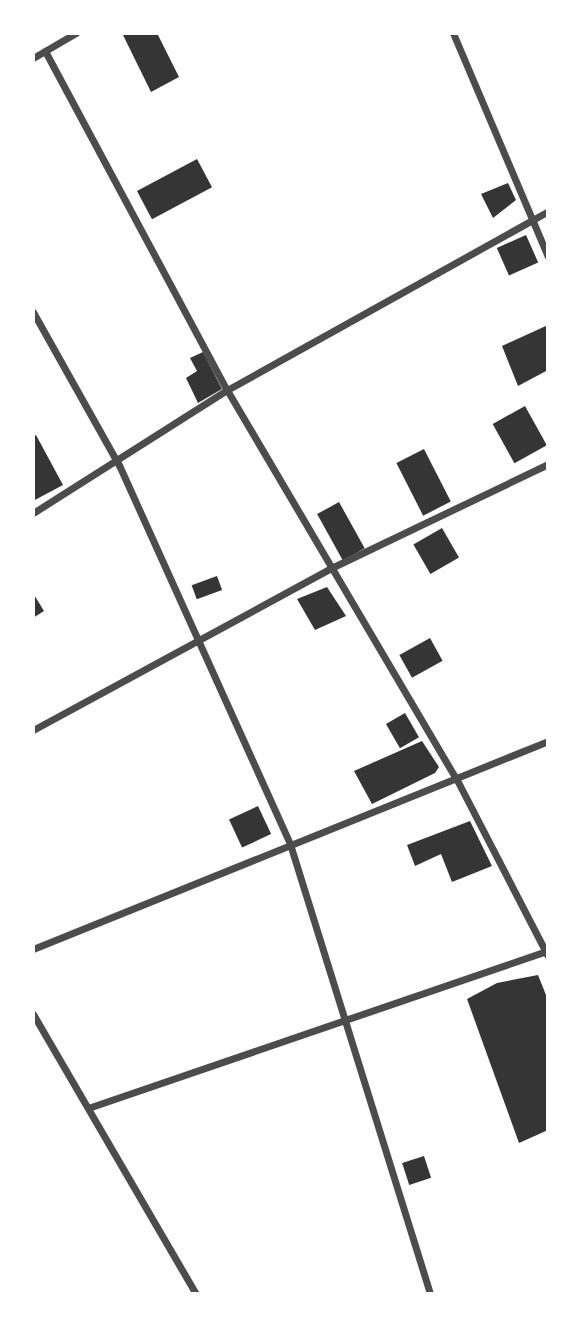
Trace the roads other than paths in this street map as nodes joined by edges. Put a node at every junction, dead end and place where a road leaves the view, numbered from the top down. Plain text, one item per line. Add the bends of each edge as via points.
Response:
1 (76, 33) edge
2 (453, 33) edge
3 (45, 51) junction
4 (33, 58) edge
5 (548, 211) edge
6 (532, 219) junction
7 (548, 257) edge
8 (33, 312) edge
9 (227, 390) junction
10 (548, 464) edge
11 (118, 465) junction
12 (33, 513) edge
13 (329, 569) junction
14 (199, 638) junction
15 (33, 730) edge
16 (548, 741) edge
17 (457, 780) junction
18 (290, 845) junction
19 (33, 949) edge
20 (547, 953) edge
21 (33, 1014) edge
22 (342, 1021) junction
23 (91, 1107) junction
24 (196, 1294) edge
25 (430, 1294) edge

1 - 3 street
2 - 6 street
3 - 4 street
3 - 9 street
5 - 6 street
6 - 7 street
6 - 9 street
8 - 11 street
9 - 11 street
9 - 13 street
10 - 13 street
11 - 12 street
11 - 14 street
13 - 14 street
13 - 17 street
14 - 15 street
14 - 18 street
16 - 17 street
17 - 18 street
17 - 20 street
18 - 19 street
18 - 22 street
20 - 22 street
21 - 23 street
22 - 23 street
22 - 25 street
23 - 24 street

